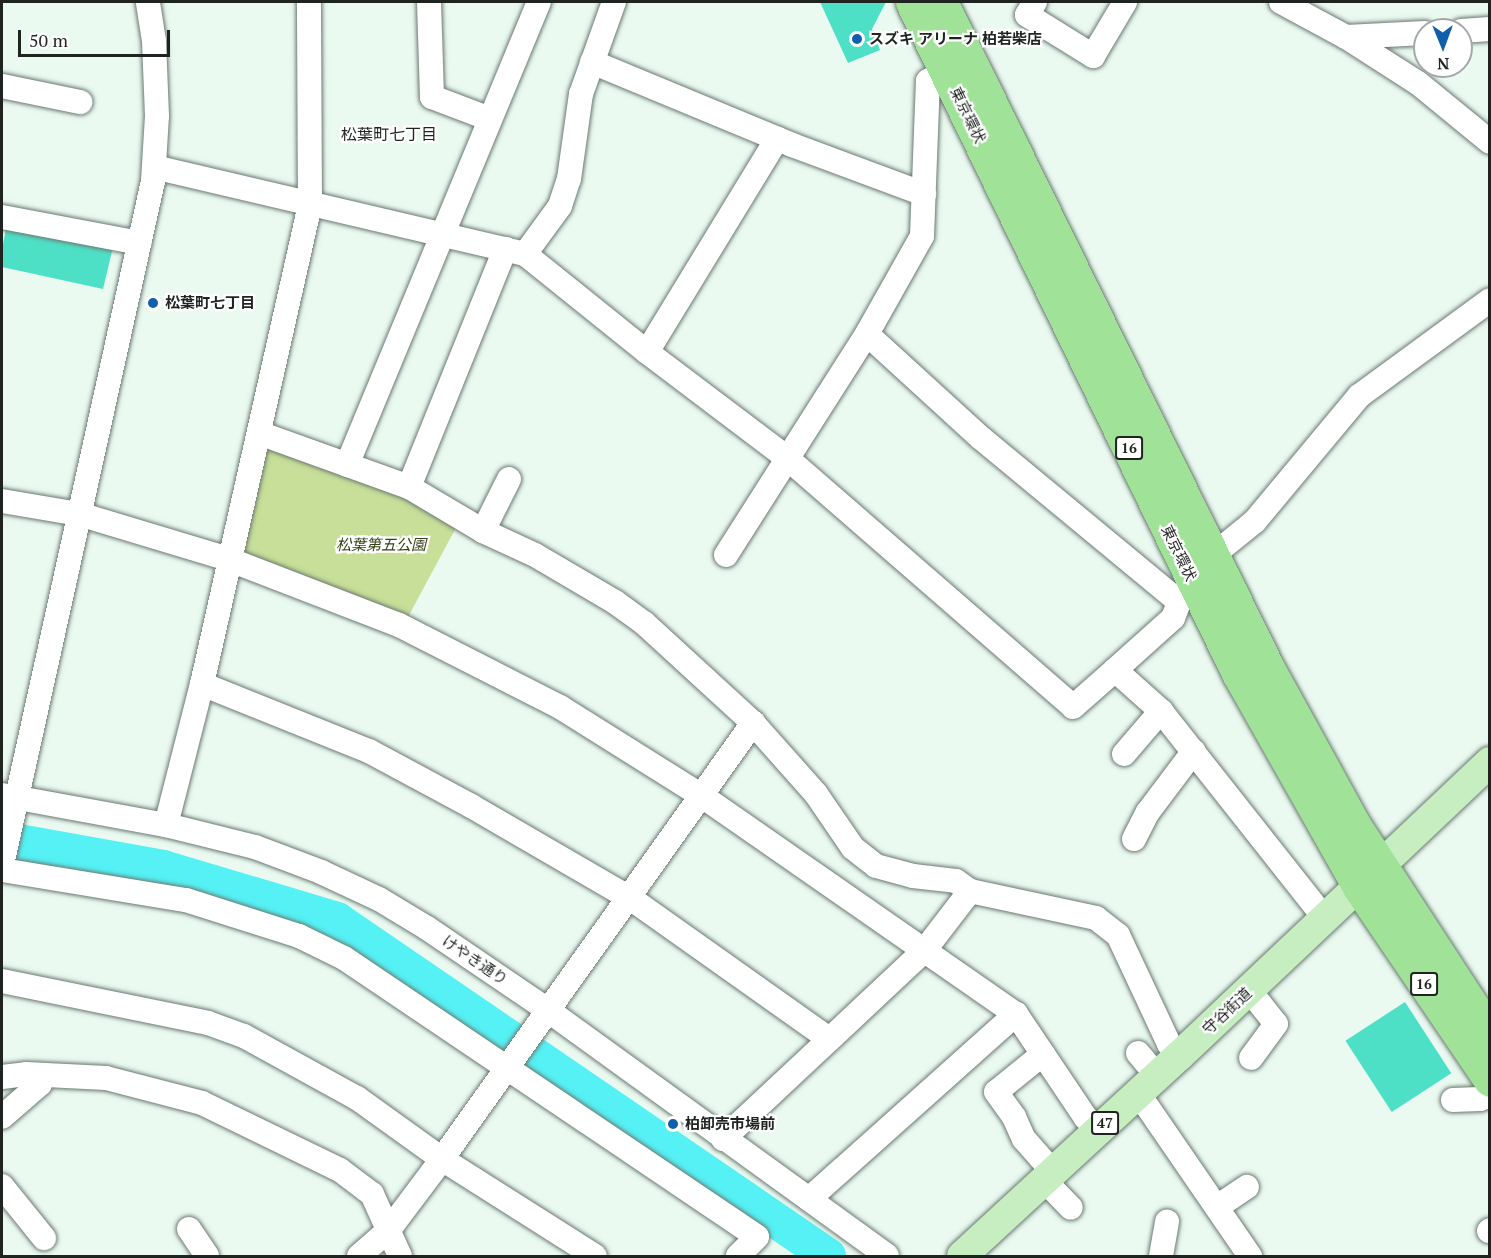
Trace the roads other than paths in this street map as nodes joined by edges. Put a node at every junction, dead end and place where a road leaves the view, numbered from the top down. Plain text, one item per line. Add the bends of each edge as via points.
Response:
1 (148, 2) edge
2 (309, 2) edge
3 (429, 2) edge
4 (539, 2) edge
5 (614, 2) edge
6 (912, 2) edge
7 (941, 2) edge
8 (1035, 2) edge
9 (1125, 2) edge
10 (1281, 2) edge
11 (1490, 29) edge
12 (1473, 30) edge
13 (1413, 34) edge
14 (1346, 37) junction
15 (592, 62) junction
16 (946, 70) junction
17 (2, 86) edge
18 (80, 102) dead end
19 (490, 120) junction
20 (777, 139) junction
21 (1490, 141) edge
22 (154, 167) junction
23 (924, 194) junction
24 (310, 204) junction
25 (2, 221) edge
26 (442, 234) junction
27 (140, 243) junction
28 (515, 252) junction
29 (1490, 300) edge
30 (867, 334) junction
31 (647, 352) junction
32 (259, 433) junction
33 (787, 458) junction
34 (347, 465) junction
35 (509, 479) dead end
36 (409, 487) junction
37 (2, 501) edge
38 (79, 514) junction
39 (483, 531) junction
40 (726, 555) dead end
41 (1212, 556) junction
42 (228, 559) junction
43 (1188, 597) junction
44 (1115, 670) junction
45 (202, 684) junction
46 (1161, 711) junction
47 (753, 723) junction
48 (1194, 751) junction
49 (1124, 754) dead end
50 (1490, 762) edge
51 (702, 796) junction
52 (9, 802) edge
53 (166, 825) junction
54 (1134, 839) dead end
55 (2, 864) edge
56 (1370, 877) junction
57 (970, 891) junction
58 (630, 898) junction
59 (1325, 919) junction
60 (924, 951) junction
61 (2, 981) edge
62 (1249, 990) junction
63 (549, 1011) junction
64 (1016, 1014) junction
65 (1490, 1033) edge
66 (829, 1039) junction
67 (1138, 1053) dead end
68 (1043, 1054) junction
69 (1179, 1056) junction
70 (1251, 1058) dead end
71 (507, 1069) junction
72 (40, 1075) junction
73 (2, 1077) edge
74 (1490, 1080) edge
75 (1147, 1085) junction
76 (1490, 1095) edge
77 (1453, 1100) dead end
78 (2, 1117) edge
79 (1098, 1130) junction
80 (723, 1139) junction
81 (442, 1159) junction
82 (1049, 1177) junction
83 (2, 1186) edge
84 (1247, 1187) dead end
85 (809, 1199) junction
86 (1217, 1207) junction
87 (1071, 1208) dead end
88 (1166, 1227) dead end
89 (189, 1229) dead end
90 (388, 1231) junction
91 (44, 1238) dead end
92 (207, 1257) edge
93 (359, 1257) edge
94 (400, 1257) edge
95 (595, 1257) edge
96 (738, 1257) edge
97 (887, 1257) edge
98 (962, 1257) edge
99 (1161, 1257) edge
100 (1250, 1257) edge

1 - 22 street via 157,116
2 - 24 street
3 - 19 street via 432,97
4 - 19 street
5 - 15 street
6 - 16 highway, 東京環状 / 16
7 - 41 highway, 東京環状 / 16
8 - 9 street via 1027,15 1093,56
10 - 14 street
11 - 12 street
13 - 14 street
14 - 21 street via 1418,83
15 - 20 street
15 - 28 street via 581,94 569,179 560,206
16 - 23 street via 928,81
16 - 43 highway, 東京環状 / 16
17 - 18 street
19 - 26 street
20 - 23 street
20 - 31 street
22 - 24 street
22 - 27 street
23 - 30 street via 922,236
24 - 26 street
24 - 32 street
25 - 27 street
26 - 28 street
26 - 34 street
27 - 38 street
28 - 31 street
28 - 36 street
29 - 41 street via 1359,396 1256,521
30 - 33 street
30 - 43 street via 981,438
31 - 33 street
32 - 34 street
32 - 42 street
33 - 40 street
33 - 44 street via 1073,707
34 - 36 street
35 - 39 street
36 - 39 street
37 - 38 street
38 - 42 street
38 - 52 street
39 - 47 street via 535,555 615,602 644,623
41 - 56 highway, 東京環状 / 16 via 1353,823
42 - 45 street
42 - 51 street via 399,625 560,707
43 - 44 street via 1173,618
43 - 56 highway, 東京環状 / 16
44 - 46 street
45 - 53 street
45 - 58 street via 369,751
46 - 48 street
46 - 49 street
47 - 51 street
47 - 57 street via 816,794 853,848 876,866 913,876 956,881
48 - 54 street via 1148,812
48 - 59 street
50 - 56 main road, 守谷街道 / 47
51 - 58 street
51 - 60 street
52 - 53 street, けやき通り
52 - 55 street
53 - 63 street, けやき通り via 255,847 379,899
55 - 71 street via 186,900 298,936 344,958
56 - 59 main road, 守谷街道 / 47
56 - 65 highway, 東京環状 / 16
56 - 74 highway, 東京環状 / 16
57 - 60 street
57 - 69 street via 1086,911 1118,935 1169,1044
58 - 63 street
58 - 66 street
59 - 62 main road, 守谷街道 / 47
60 - 64 street
60 - 66 street
61 - 81 street via 208,1023 244,1036 357,1098
62 - 69 main road, 守谷街道 / 47
62 - 70 street via 1276,1024
63 - 71 street
63 - 80 street, けやき通り
64 - 68 street
64 - 85 street
66 - 80 street
67 - 75 street
68 - 79 street
68 - 82 street via 996,1092
69 - 75 main road, 守谷街道 / 47
71 - 81 street
71 - 96 street via 757,1237
72 - 73 street
72 - 78 street via 40,1084
72 - 90 street via 106,1078 202,1103 340,1170 372,1194
75 - 79 main road, 守谷街道 / 47
75 - 86 street
76 - 77 street
79 - 82 main road, 守谷街道 / 47
80 - 85 street, けやき通り
81 - 90 street
81 - 95 street
82 - 87 street
82 - 98 main road, 守谷街道 / 47
83 - 91 street
84 - 86 street
85 - 97 street, けやき通り
86 - 100 street
88 - 99 street
89 - 92 street
90 - 93 street
90 - 94 street

